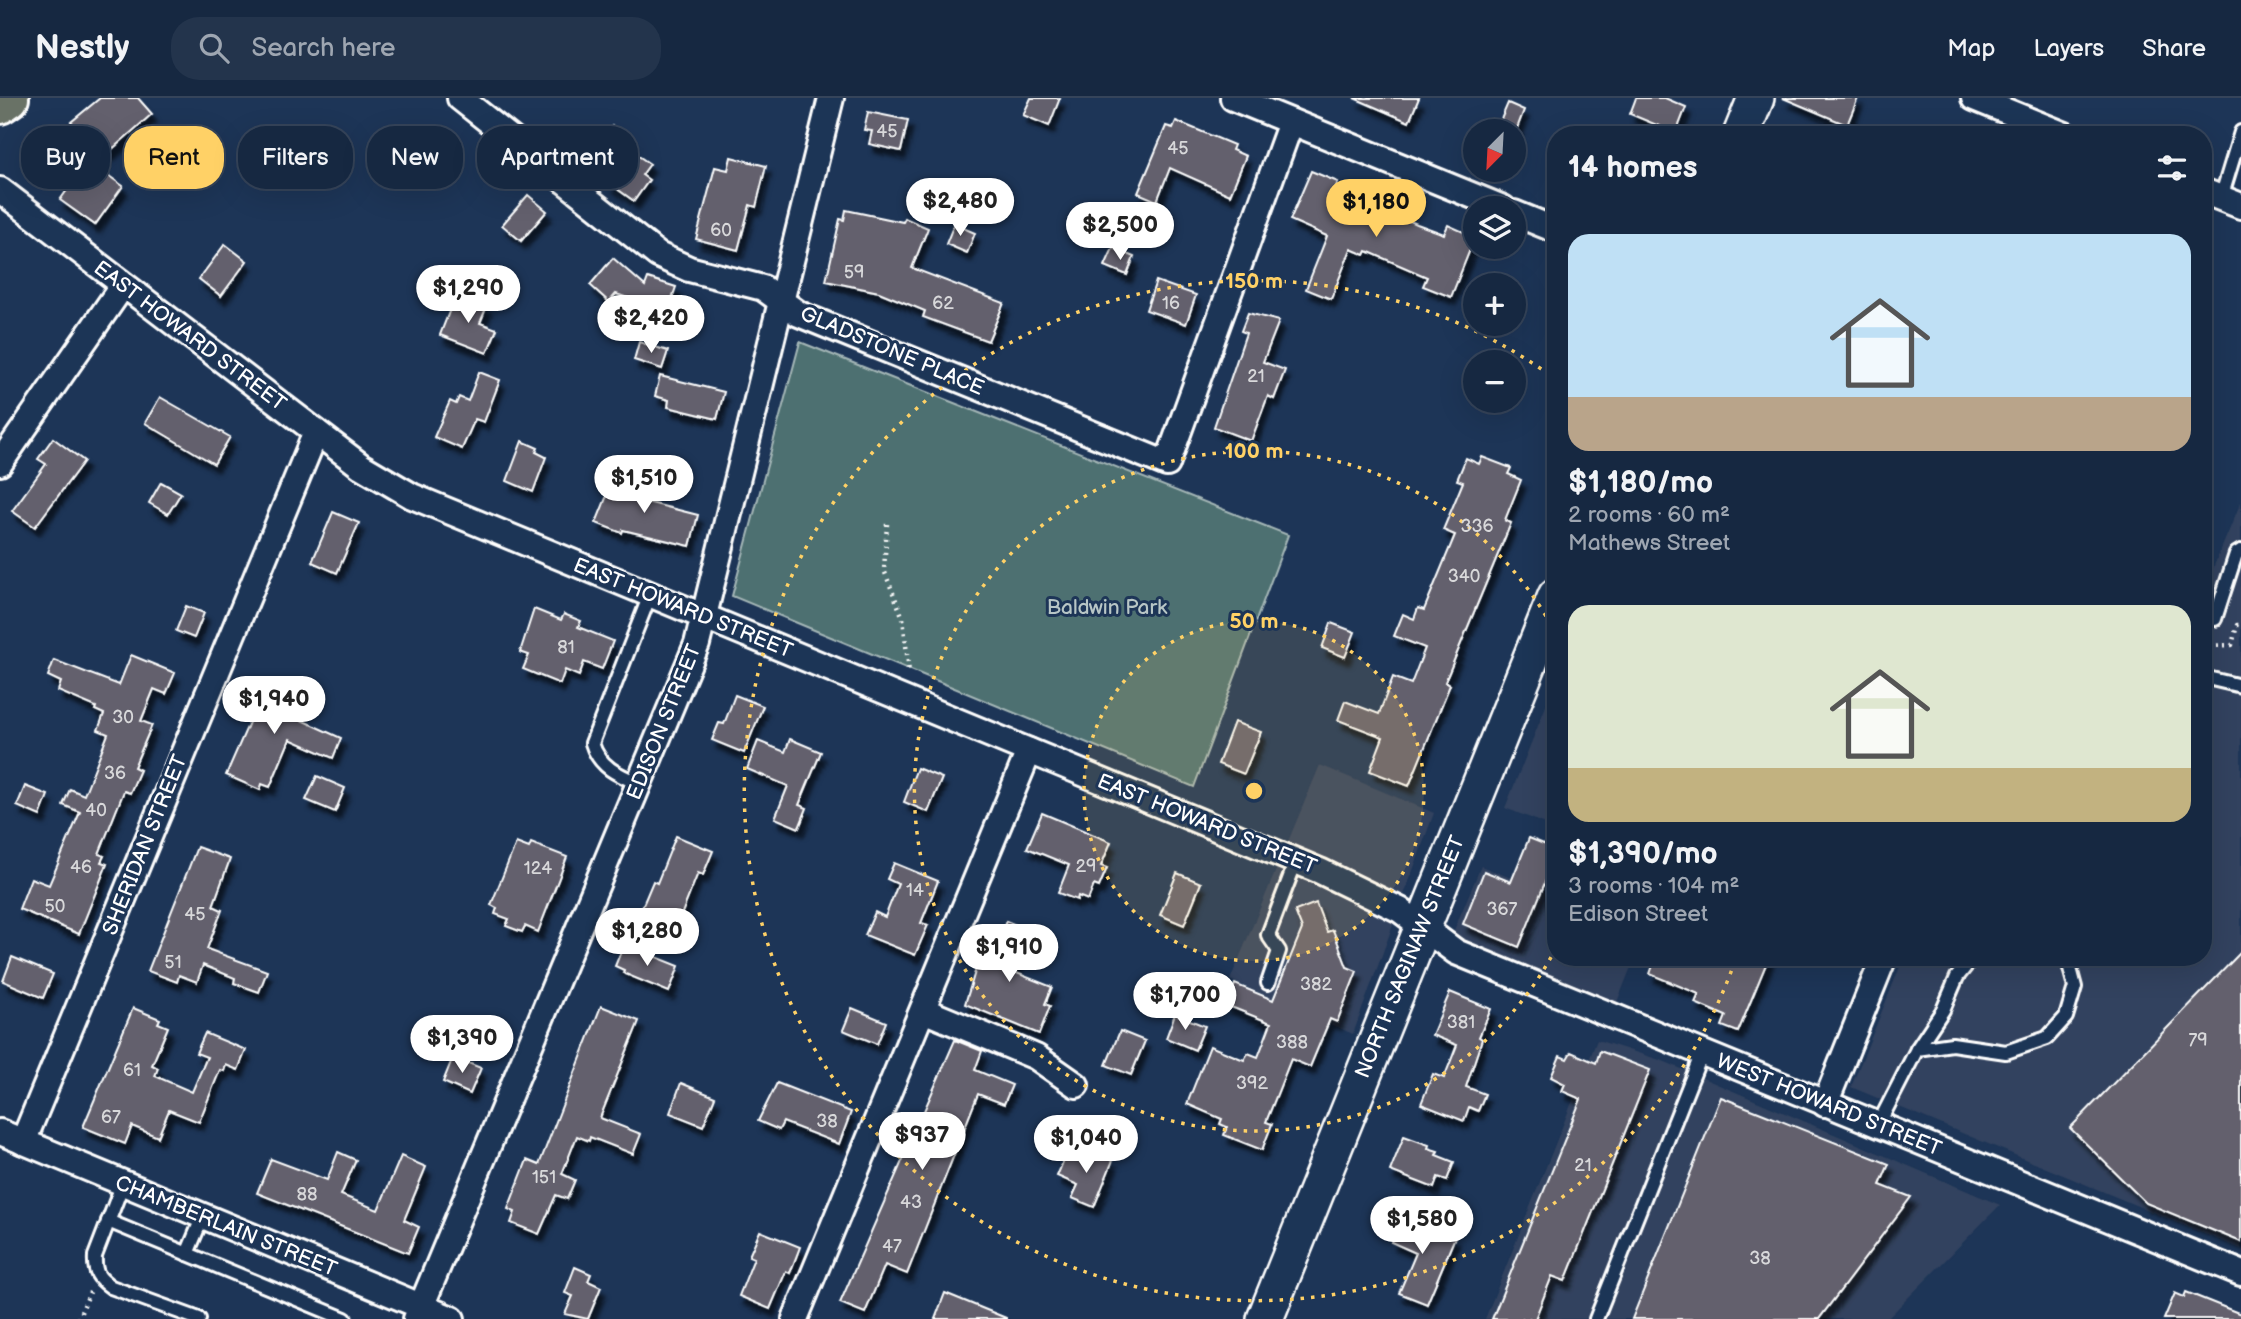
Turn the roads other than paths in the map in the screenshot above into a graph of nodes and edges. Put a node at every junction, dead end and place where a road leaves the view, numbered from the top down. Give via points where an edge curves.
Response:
1 (9, 98) edge
2 (460, 98) edge
3 (831, 98) edge
4 (1233, 98) edge
5 (1756, 98) edge
6 (1974, 98) edge
7 (0, 104) edge
8 (1291, 122) junction
9 (1745, 126) edge
10 (2043, 126) edge
11 (2241, 132) edge
12 (0, 190) edge
13 (1473, 196) edge
14 (2222, 199) edge
15 (1526, 218) edge
16 (1547, 226) edge
17 (123, 285) junction
18 (781, 301) junction
19 (316, 432) junction
20 (0, 463) edge
21 (2241, 551) edge
22 (650, 595) junction
23 (704, 616) junction
24 (1547, 618) edge
25 (2212, 618) edge
26 (2212, 679) edge
27 (2241, 686) edge
28 (1029, 751) junction
29 (639, 784) junction
30 (1296, 860) junction
31 (1422, 927) junction
32 (1880, 966) edge
33 (1966, 966) edge
34 (2069, 966) edge
35 (1268, 983) dead end
36 (923, 1010) junction
37 (1916, 1049) junction
38 (1702, 1053) junction
39 (1076, 1085) dead end
40 (1825, 1104) junction
41 (1878, 1125) junction
42 (0, 1132) edge
43 (23, 1142) junction
44 (123, 1183) junction
45 (203, 1216) junction
46 (108, 1221) junction
47 (187, 1254) junction
48 (2241, 1273) edge
49 (419, 1313) edge
50 (199, 1319) edge
51 (345, 1319) edge
52 (452, 1319) edge
53 (795, 1319) edge
54 (1265, 1319) edge
55 (1596, 1319) edge

1 - 7 main road
2 - 18 street, GLADSTONE PLACE via 658,255 762,288
3 - 18 street, EDISON STREET
4 - 8 street
5 - 9 street
6 - 10 street
8 - 13 street
8 - 18 street, GLADSTONE PLACE via 1167,464 799,314
11 - 14 lane
12 - 17 street, EAST HOWARD STREET
15 - 16 street
17 - 19 street, EAST HOWARD STREET
17 - 20 street
18 - 23 street, EDISON STREET
19 - 22 street, EAST HOWARD STREET via 401,491
19 - 43 street, SHERIDAN STREET
21 - 25 lane
22 - 23 street, EAST HOWARD STREET
22 - 29 lane via 592,743 607,767
23 - 28 street, EAST HOWARD STREET
23 - 29 street, EDISON STREET via 697,644
24 - 31 street, NORTH SAGINAW STREET
26 - 27 lane
28 - 30 street, EAST HOWARD STREET
28 - 36 street
29 - 49 street, EDISON STREET
30 - 31 street, EAST HOWARD STREET via 1370,894
30 - 35 lane via 1268,935 1279,951
31 - 38 street, WEST HOWARD STREET via 1452,950
31 - 54 street, NORTH SAGINAW STREET
32 - 40 street
33 - 37 lane
34 - 37 lane via 2075,987 2066,1017 2047,1038 2006,1052 1952,1044
36 - 39 street via 1036,1057
36 - 53 street
37 - 41 lane
38 - 40 street, WEST HOWARD STREET
38 - 55 lane
40 - 41 street, WEST HOWARD STREET
41 - 48 street, WEST HOWARD STREET
42 - 43 street, CHAMBERLAIN STREET
43 - 44 street, CHAMBERLAIN STREET
44 - 45 street, CHAMBERLAIN STREET
44 - 46 lane
45 - 47 lane
45 - 49 street, CHAMBERLAIN STREET
46 - 47 lane
46 - 50 lane via 95,1256 98,1275 111,1287
47 - 51 lane
49 - 52 street, CHAMBERLAIN STREET

